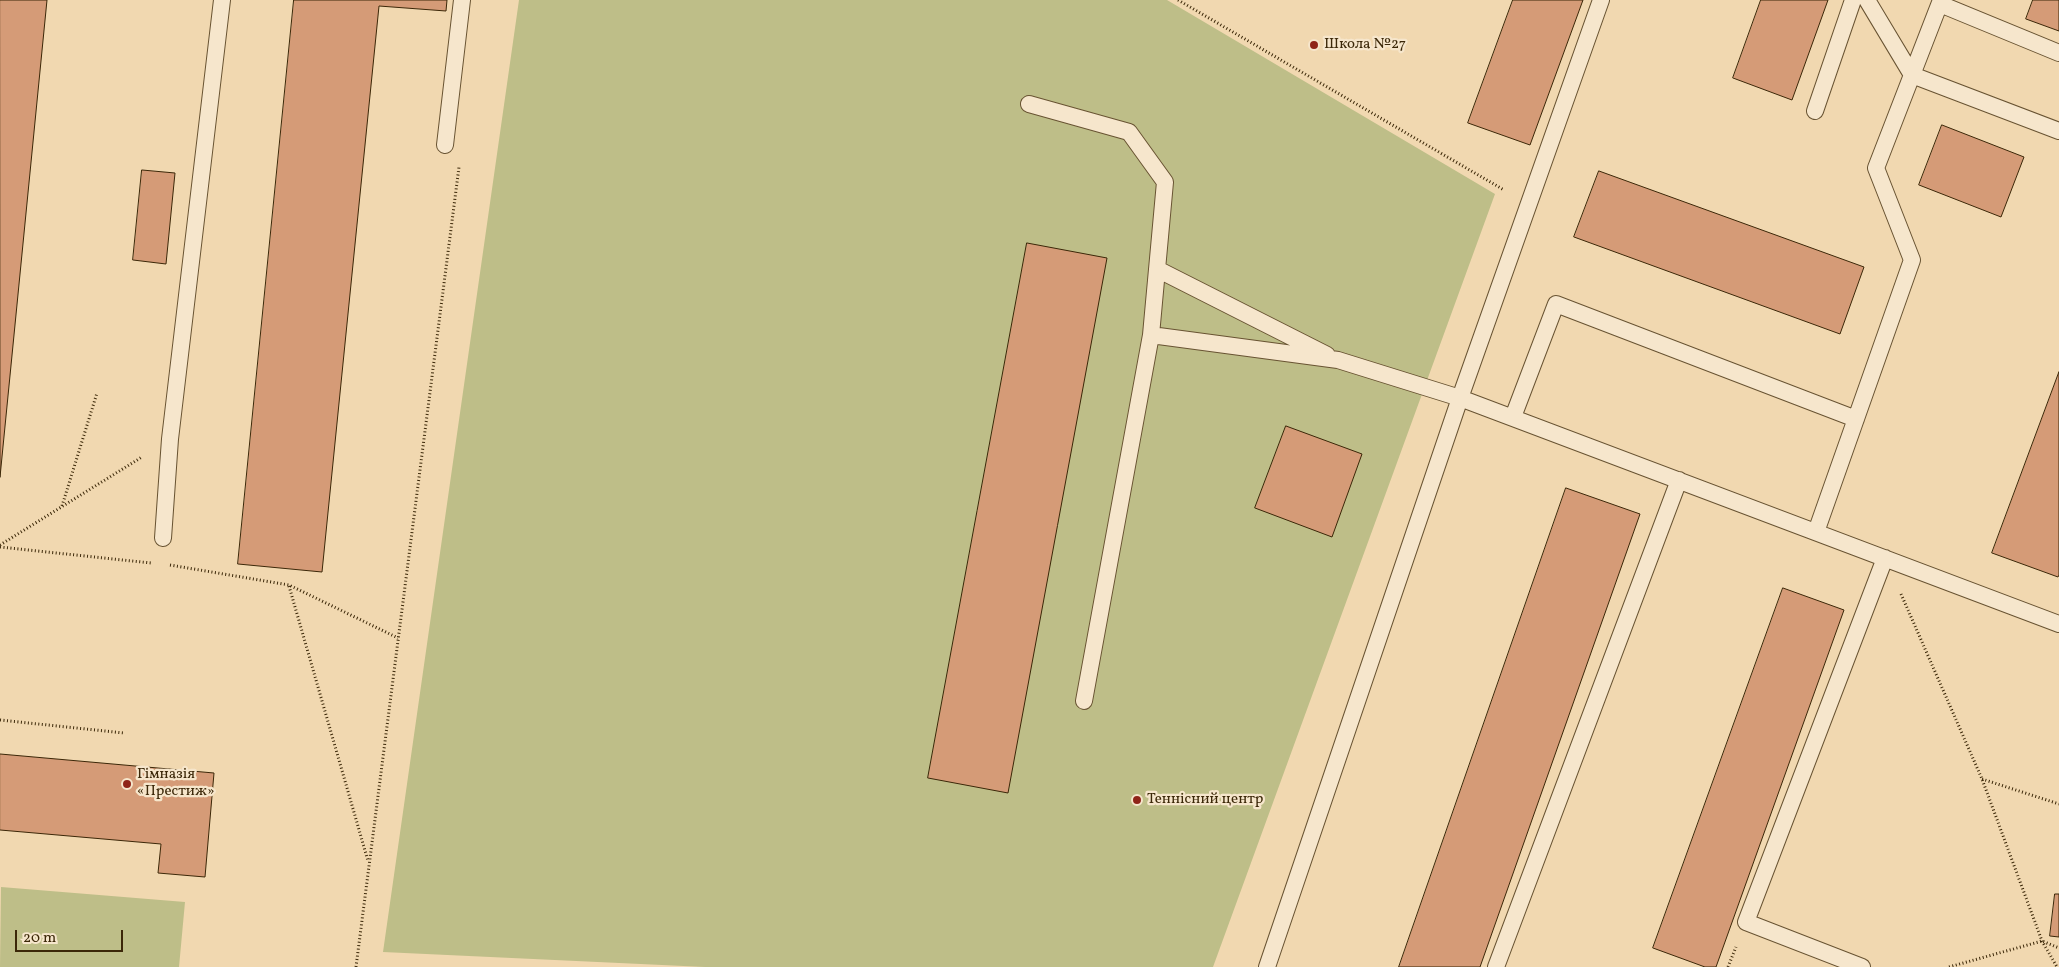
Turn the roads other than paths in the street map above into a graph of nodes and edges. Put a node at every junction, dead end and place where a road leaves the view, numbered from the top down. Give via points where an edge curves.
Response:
1 (222, 0) edge
2 (462, 0) edge
3 (1601, 0) edge
4 (1853, 0) edge
5 (1867, 0) edge
6 (1941, 2) edge
7 (2059, 52) edge
8 (1912, 75) junction
9 (1029, 104) dead end
10 (1815, 111) dead end
11 (2059, 131) edge
12 (445, 145) dead end
13 (1157, 269) junction
14 (1151, 335) junction
15 (1338, 360) junction
16 (1460, 398) junction
17 (1513, 418) junction
18 (1856, 418) junction
19 (1679, 480) junction
20 (1816, 532) junction
21 (163, 538) dead end
22 (1886, 558) junction
23 (2059, 624) edge
24 (1084, 701) dead end
25 (1267, 967) edge
26 (1496, 967) edge
27 (1862, 967) edge

1 - 21 lane via 170,439
2 - 12 lane
3 - 16 lane
4 - 10 lane
5 - 8 lane
6 - 7 lane
6 - 8 lane
8 - 11 lane
8 - 18 lane via 1876,168 1912,260
9 - 13 lane via 1129,132 1165,182
13 - 14 lane
13 - 15 lane
14 - 15 lane
14 - 24 lane
15 - 16 lane
16 - 17 lane
16 - 25 lane
17 - 18 lane via 1556,304
17 - 19 lane
18 - 20 lane
19 - 20 lane
19 - 26 lane
20 - 22 lane
22 - 23 lane
22 - 27 lane via 1746,922

